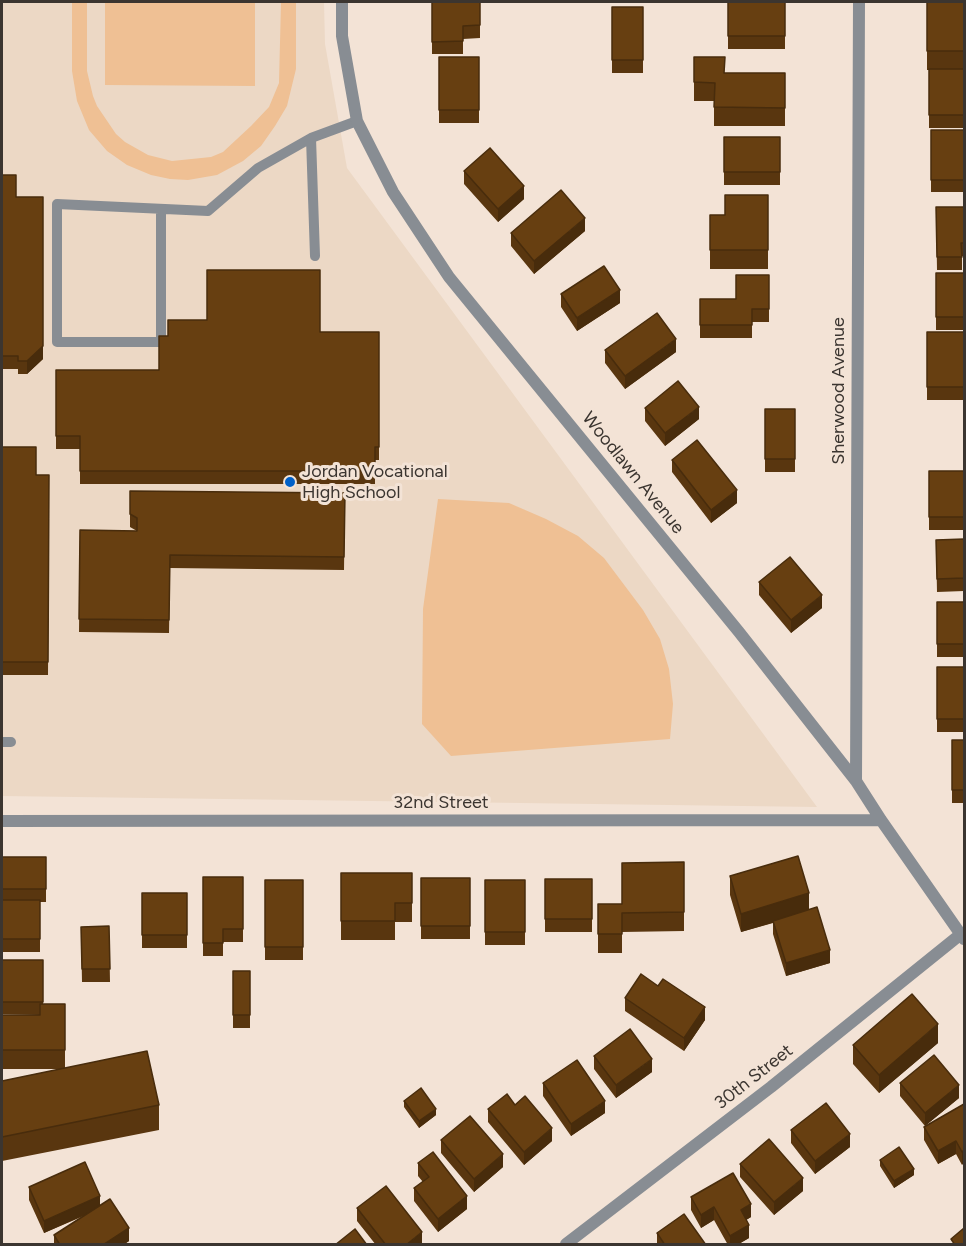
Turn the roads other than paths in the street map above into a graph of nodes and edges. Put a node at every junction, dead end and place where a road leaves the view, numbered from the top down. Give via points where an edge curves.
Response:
1 (342, 2) edge
2 (859, 2) edge
3 (357, 121) junction
4 (311, 138) junction
5 (161, 209) junction
6 (315, 256) dead end
7 (856, 781) junction
8 (2, 820) edge
9 (881, 820) junction
10 (963, 936) edge
11 (566, 1245) edge

1 - 3 street, Woodlawn Avenue via 342,36
2 - 7 street, Sherwood Avenue
3 - 4 lane
3 - 7 street, Woodlawn Avenue via 393,192 449,277 740,632
4 - 5 lane via 258,168 208,211
4 - 6 lane
5 - 5 lane via 57,204 57,342 161,342
7 - 9 street, Woodlawn Avenue
8 - 9 street, 32nd Street
9 - 10 street, Woodlawn Avenue
10 - 11 street, 30th Street

